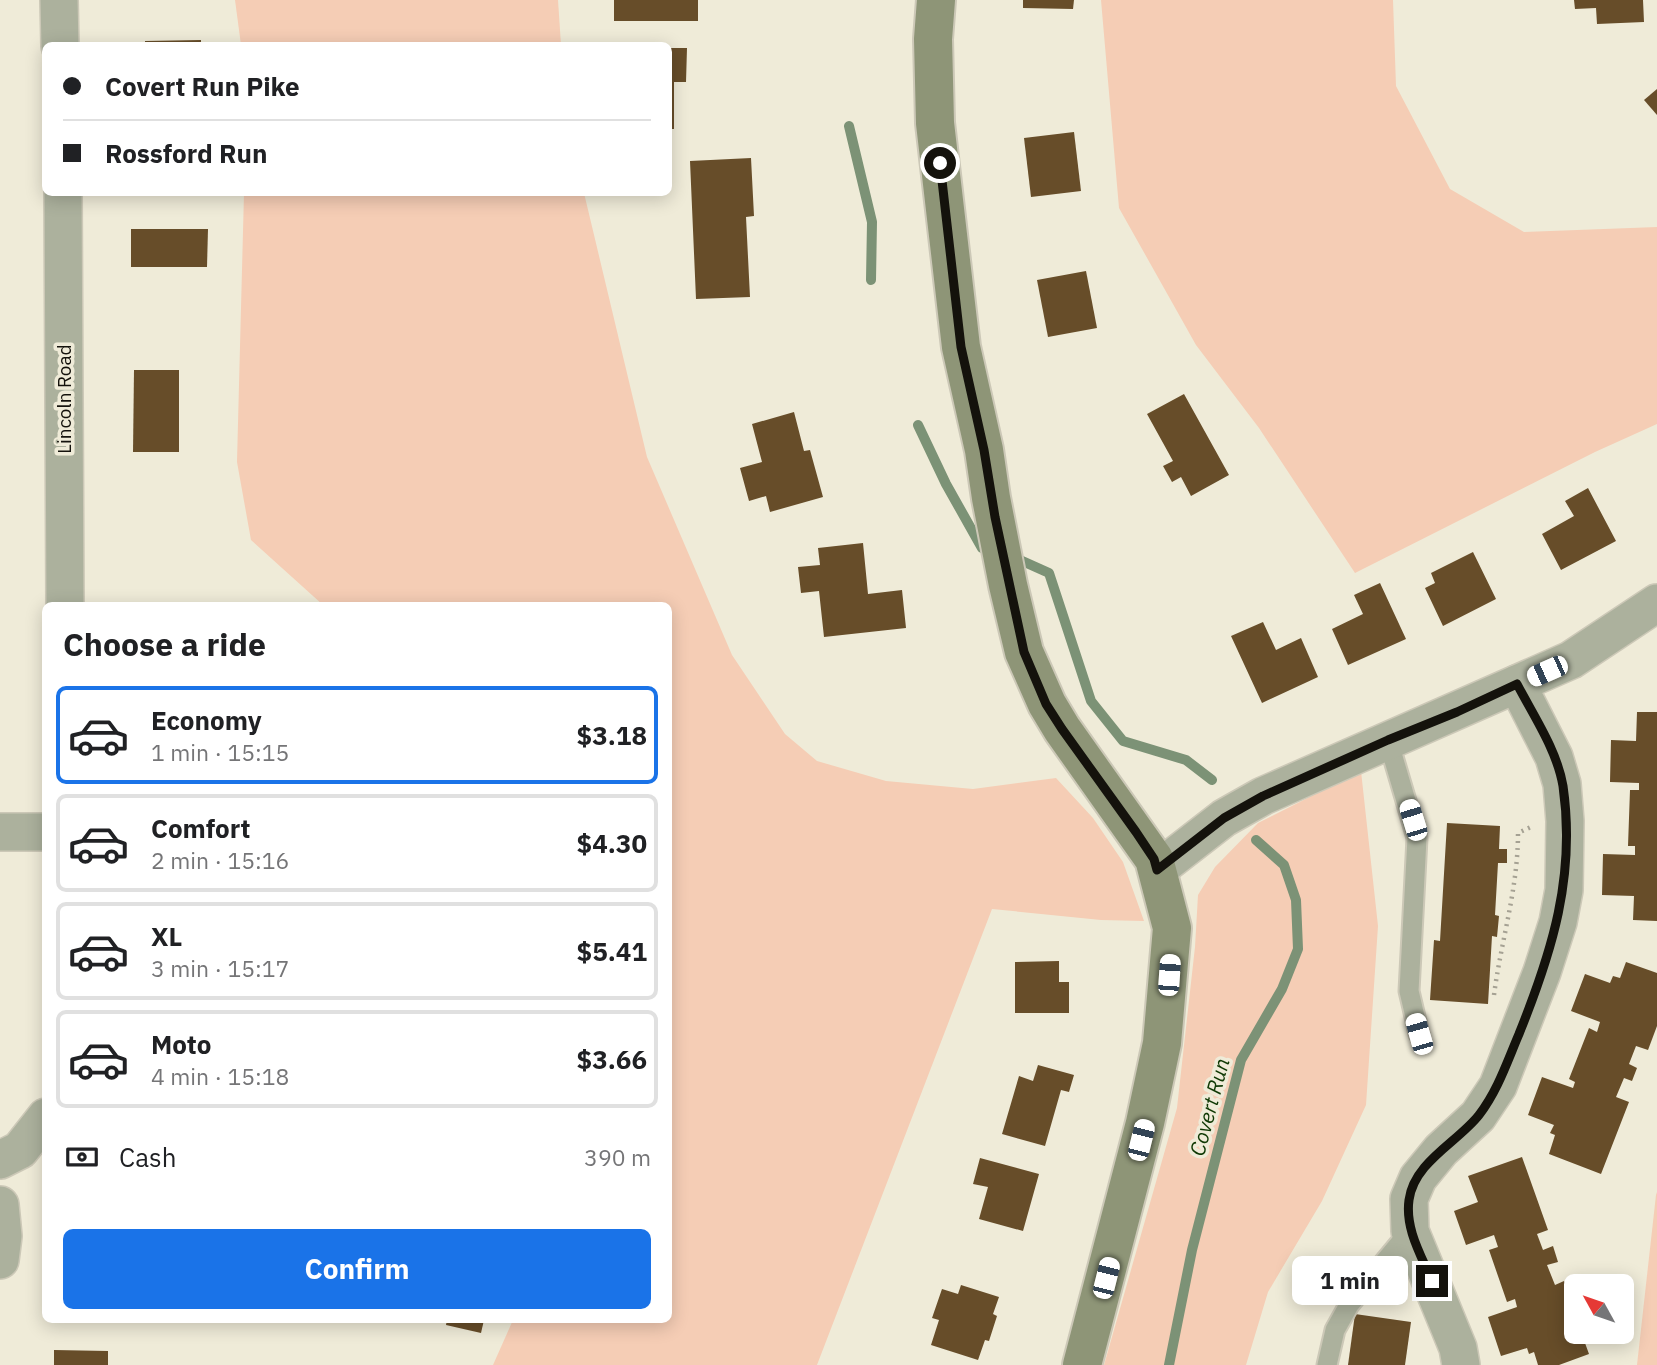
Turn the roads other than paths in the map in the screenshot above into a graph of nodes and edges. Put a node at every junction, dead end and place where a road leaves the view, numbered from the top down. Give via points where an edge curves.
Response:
1 (59, 0) edge
2 (936, 0) edge
3 (60, 42) edge
4 (63, 196) edge
5 (65, 602) edge
6 (1657, 603) edge
7 (1517, 684) junction
8 (1388, 740) junction
9 (0, 832) edge
10 (42, 832) edge
11 (1157, 870) junction
12 (1419, 1034) dead end
13 (42, 1122) edge
14 (0, 1160) edge
15 (0, 1205) edge
16 (1410, 1231) junction
17 (0, 1260) edge
18 (1082, 1365) edge
19 (1327, 1365) edge
20 (1461, 1365) edge

1 - 3 street
2 - 11 street via 935,123 961,347 1024,652 1052,712 1154,859
4 - 5 street, Lincoln Road
6 - 7 street via 1571,660
7 - 8 street
7 - 16 street via 1554,757 1562,784 1564,890 1558,922 1498,1086 1478,1116 1418,1178 1409,1199
8 - 11 street via 1263,796 1224,818
8 - 12 lane via 1417,838 1409,991
9 - 10 street
11 - 18 street via 1172,928 1162,1043
13 - 14 street via 20,1150
15 - 17 street
16 - 19 lane via 1349,1305 1335,1330
16 - 20 street

